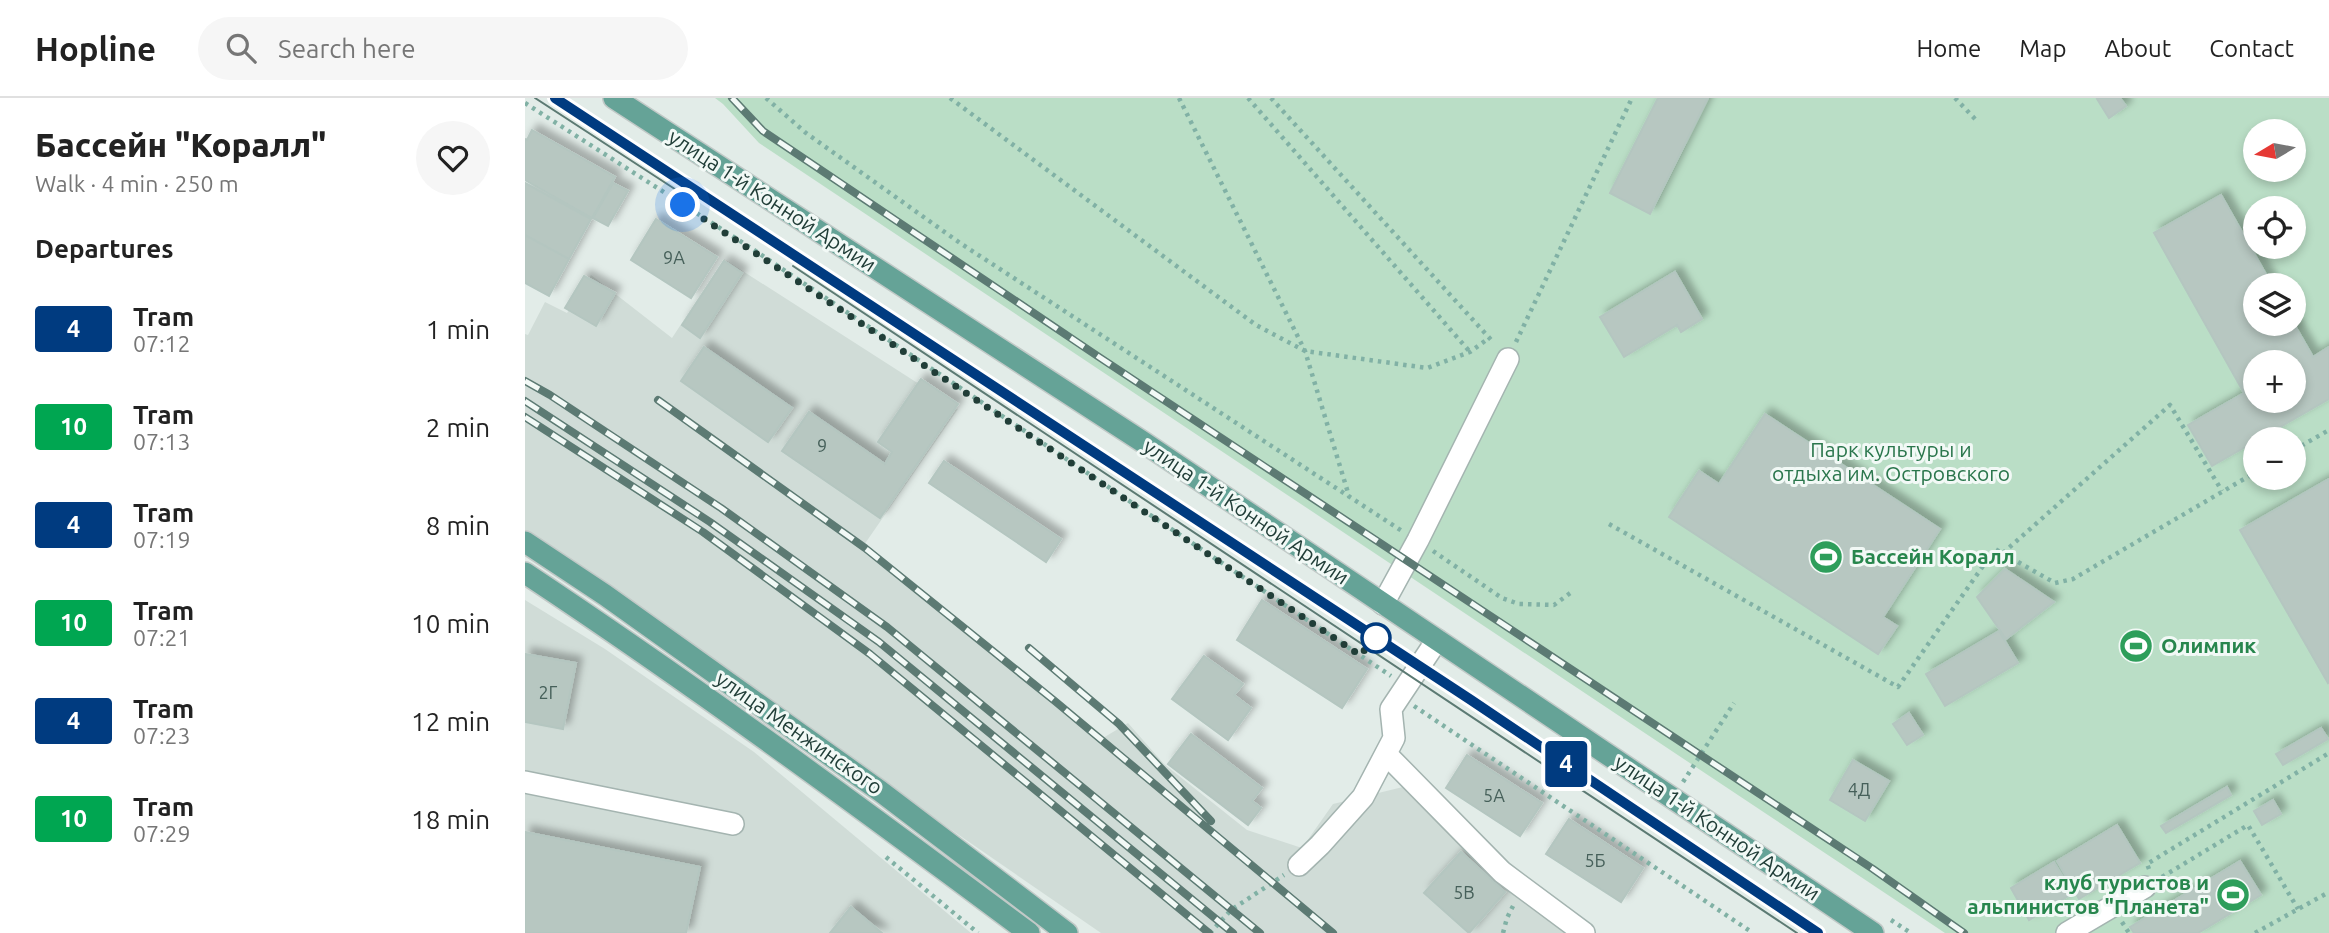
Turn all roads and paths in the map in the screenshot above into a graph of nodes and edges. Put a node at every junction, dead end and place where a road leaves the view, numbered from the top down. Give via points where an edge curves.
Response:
1 (614, 98) edge
2 (766, 98) edge
3 (950, 98) edge
4 (1179, 98) edge
5 (1248, 98) edge
6 (1271, 98) edge
7 (1632, 98) edge
8 (1955, 98) edge
9 (525, 103) edge
10 (1977, 121) dead end
11 (1489, 338) junction
12 (1305, 351) junction
13 (1471, 352) junction
14 (1508, 359) junction
15 (2329, 430) edge
16 (2306, 443) edge
17 (2243, 479) edge
18 (2222, 491) junction
19 (1349, 497) junction
20 (1609, 524) dead end
21 (1418, 540) junction
22 (525, 542) edge
23 (2003, 554) junction
24 (525, 573) edge
25 (1573, 591) dead end
26 (1383, 604) junction
27 (1437, 640) junction
28 (1402, 691) junction
29 (1734, 703) dead end
30 (2329, 753) edge
31 (1386, 754) junction
32 (525, 782) edge
33 (1682, 782) dead end
34 (733, 824) dead end
35 (1299, 865) joint
36 (2150, 885) junction
37 (1522, 887) junction
38 (2329, 892) edge
39 (2298, 909) junction
40 (1029, 933) edge
41 (1067, 933) edge
42 (1210, 933) edge
43 (1503, 933) edge
44 (1584, 933) edge
45 (1753, 933) edge
46 (1873, 933) edge
47 (2067, 933) edge
48 (2255, 933) edge

1 - 26 main road, улица 1-й Конной Армии
2 - 19 path via 806,133 960,243
3 - 12 path via 1256,325
4 - 12 path
5 - 13 path
6 - 11 path
7 - 14 path
8 - 10 path
9 - 28 path via 751,248
11 - 13 path
11 - 14 path
12 - 13 path via 1427,368
12 - 19 path
14 - 21 lane
15 - 16 path
17 - 18 path
18 - 23 path via 2073,579 2055,583
18 - 23 path via 2170,405
19 - 21 path
20 - 23 path via 1898,687 1995,549
21 - 25 path via 1519,604 1554,605
21 - 26 lane
22 - 41 main road, улица Менжинского via 880,791
24 - 40 main road, улица Менжинского via 866,811
26 - 27 main road, улица 1-й Конной Армии
27 - 28 lane
27 - 46 main road, улица 1-й Конной Армии
28 - 31 lane via 1391,709 1394,738
28 - 45 path
29 - 33 path
30 - 36 path via 2147,864
31 - 35 lane via 1363,797
31 - 37 lane via 1501,872
32 - 34 lane
35 - 42 path via 1231,910
36 - 39 path via 2248,825
36 - 47 lane
37 - 43 path
37 - 44 lane
38 - 39 path
39 - 48 path

